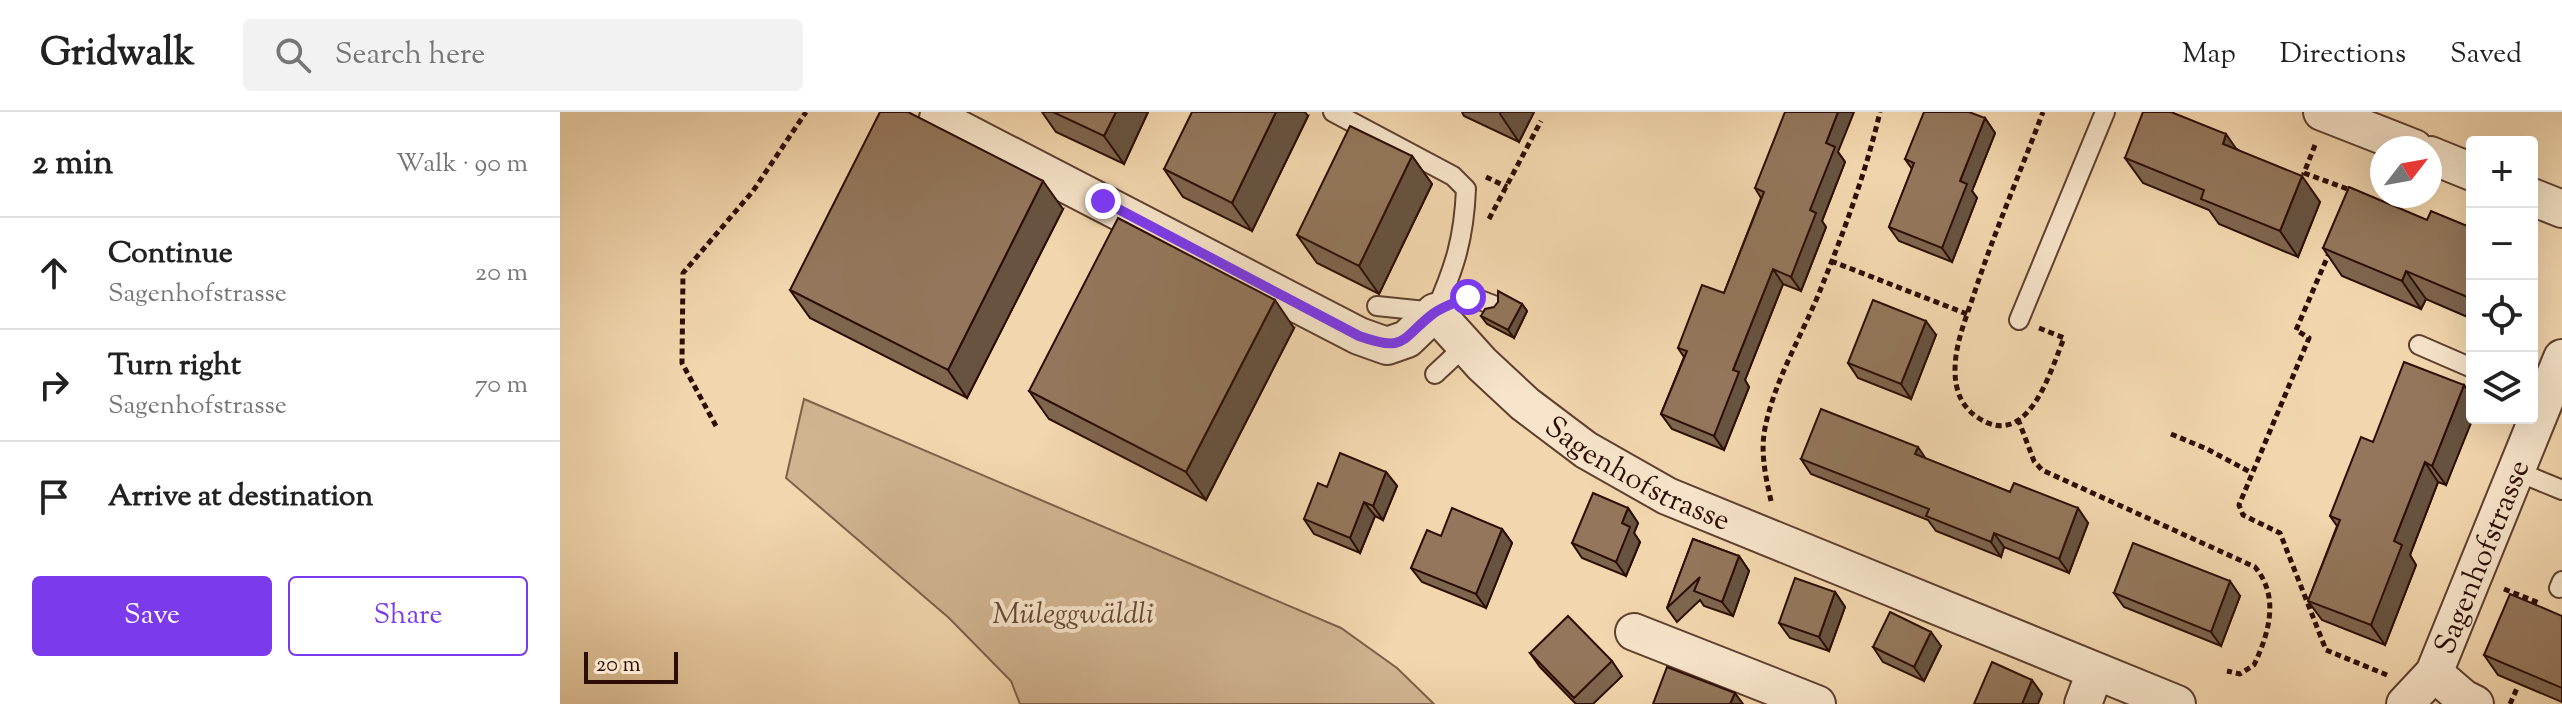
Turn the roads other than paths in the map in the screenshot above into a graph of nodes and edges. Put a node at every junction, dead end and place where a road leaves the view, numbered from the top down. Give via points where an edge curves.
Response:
1 (1333, 112) edge
2 (2105, 112) edge
3 (2324, 113) edge
4 (938, 118) dead end
5 (2382, 122) edge
6 (2399, 136) edge
7 (2442, 160) edge
8 (2466, 170) edge
9 (2538, 199) edge
10 (2562, 209) edge
11 (1493, 305) edge
12 (1377, 306) dead end
13 (1435, 312) junction
14 (2019, 320) dead end
15 (2419, 345) dead end
16 (1465, 346) junction
17 (2562, 358) edge
18 (2466, 365) edge
19 (1435, 374) dead end
20 (2539, 396) edge
21 (2516, 471) junction
22 (2562, 490) edge
23 (1634, 632) dead end
24 (2089, 688) edge
25 (2420, 688) edge
26 (1817, 704) edge
27 (2177, 704) edge
28 (2475, 704) edge

1 - 13 lane via 1453,176 1466,189 1457,262
2 - 14 lane
3 - 5 street
4 - 13 street via 1359,336 1387,346 1407,339
5 - 6 street
7 - 8 street
9 - 10 street
11 - 13 lane via 1468,297
12 - 13 lane
13 - 16 street, Sagenhofstrasse
15 - 18 lane
16 - 19 lane
16 - 24 street, Sagenhofstrasse via 1525,404 1586,450 1667,496
17 - 20 street, Sagenhofstrasse
20 - 21 street, Sagenhofstrasse
21 - 22 lane
21 - 25 street, Sagenhofstrasse
23 - 26 street
24 - 27 street, Sagenhofstrasse
25 - 28 street

